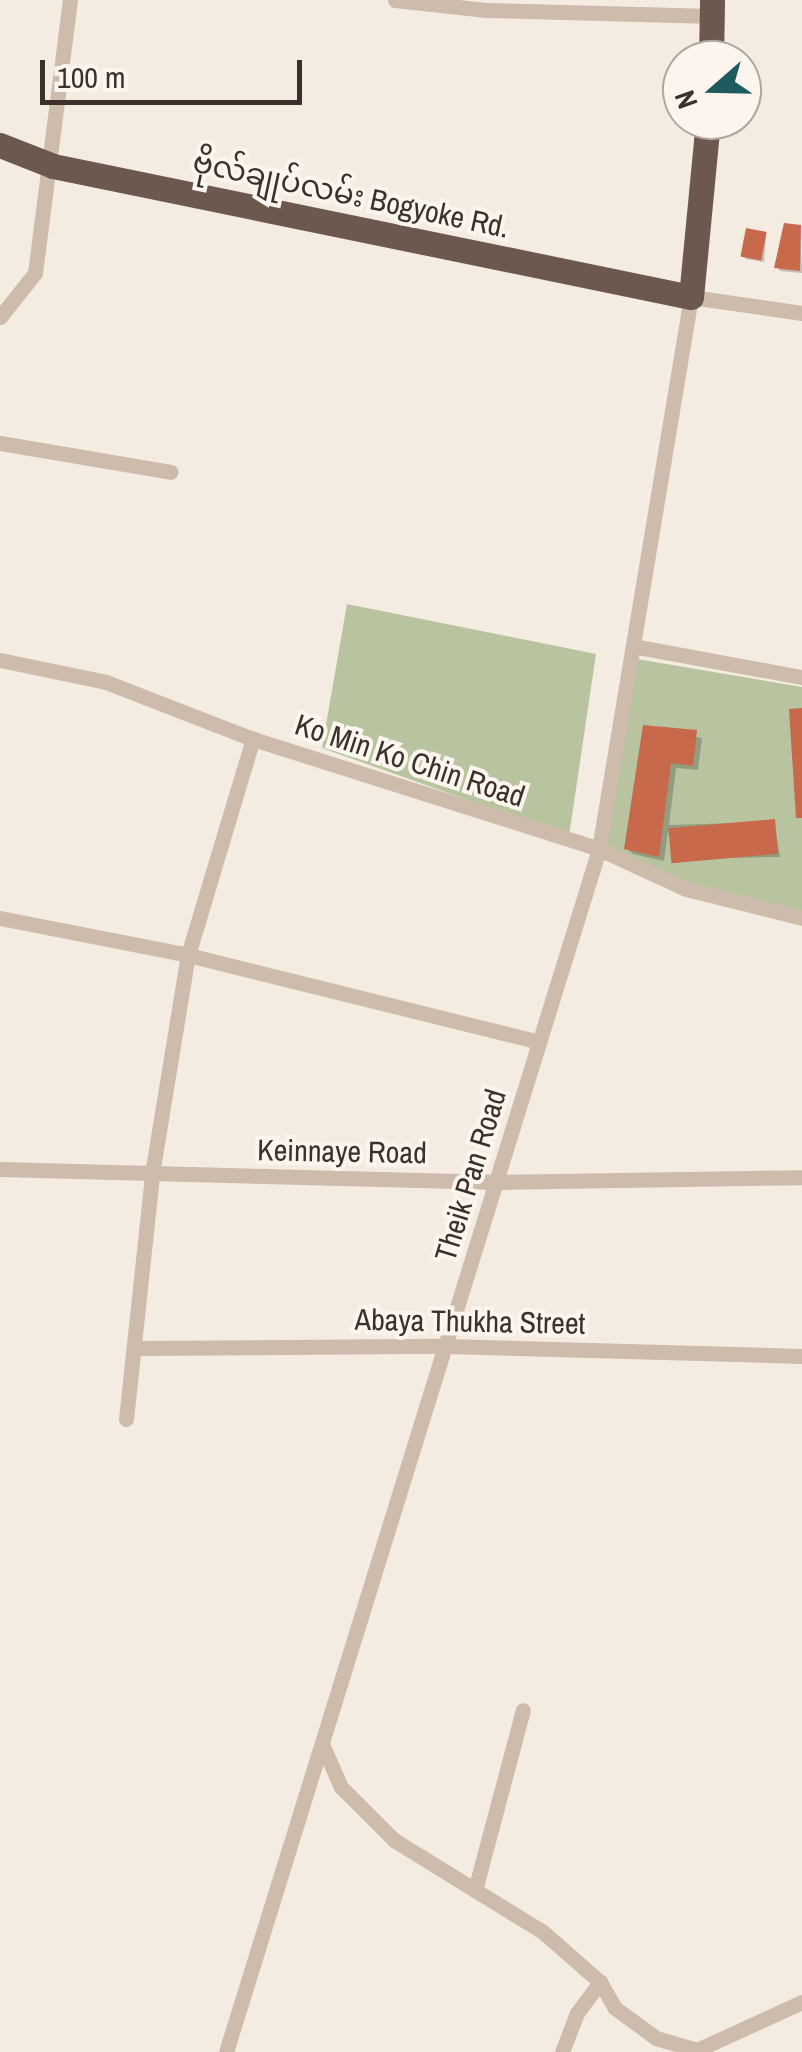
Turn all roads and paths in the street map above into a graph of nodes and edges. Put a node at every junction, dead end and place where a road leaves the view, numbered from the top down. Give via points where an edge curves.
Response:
1 (70, 0) edge
2 (395, 0) edge
3 (486, 5) edge
4 (713, 8) edge
5 (712, 40) edge
6 (706, 140) edge
7 (0, 145) edge
8 (53, 166) junction
9 (691, 297) junction
10 (802, 313) edge
11 (0, 317) edge
12 (0, 443) edge
13 (171, 472) dead end
14 (638, 647) junction
15 (0, 660) edge
16 (802, 678) edge
17 (253, 739) junction
18 (599, 849) junction
19 (0, 918) edge
20 (802, 918) edge
21 (188, 956) junction
22 (539, 1042) junction
23 (0, 1169) edge
24 (152, 1174) junction
25 (802, 1177) edge
26 (498, 1182) junction
27 (446, 1346) junction
28 (137, 1348) junction
29 (802, 1356) edge
30 (126, 1420) dead end
31 (523, 1710) dead end
32 (322, 1744) junction
33 (476, 1890) junction
34 (600, 1982) junction
35 (802, 2002) edge
36 (226, 2052) edge
37 (562, 2052) edge

1 - 8 street
2 - 3 street
3 - 4 street
4 - 5 highway
6 - 9 highway
7 - 8 highway, ဗိုလ်ချုပ်လမ်း Bogyoke Rd.
8 - 9 highway, ဗိုလ်ချုပ်လမ်း Bogyoke Rd.
8 - 11 street via 35,273
9 - 10 street
9 - 14 street, Theik Pan Road
12 - 13 street
14 - 16 street
14 - 18 street, Theik Pan Road
15 - 17 street, Ko Min Ko Chin Road via 106,682
17 - 18 street, Ko Min Ko Chin Road
17 - 21 street
18 - 20 street, Ko Min Ko Chin Road via 686,889
18 - 22 street, Theik Pan Road
19 - 21 street
21 - 22 street
21 - 24 street
22 - 26 street, Theik Pan Road
23 - 24 street, Keinnaye Road
24 - 26 street, Keinnaye Road
24 - 28 street
25 - 26 street, Keinnaye Road
26 - 27 street, Theik Pan Road
27 - 28 street, Abaya Thukha Street
27 - 29 street, Abaya Thukha Street
27 - 32 street, Theik Pan Road
28 - 30 street
31 - 33 street via 512,1772
32 - 33 street via 341,1787 368,1815
32 - 36 street, Theik Pan Road
33 - 34 street via 543,1932
34 - 35 street via 615,2008 656,2038 697,2050
34 - 37 street via 577,2013

